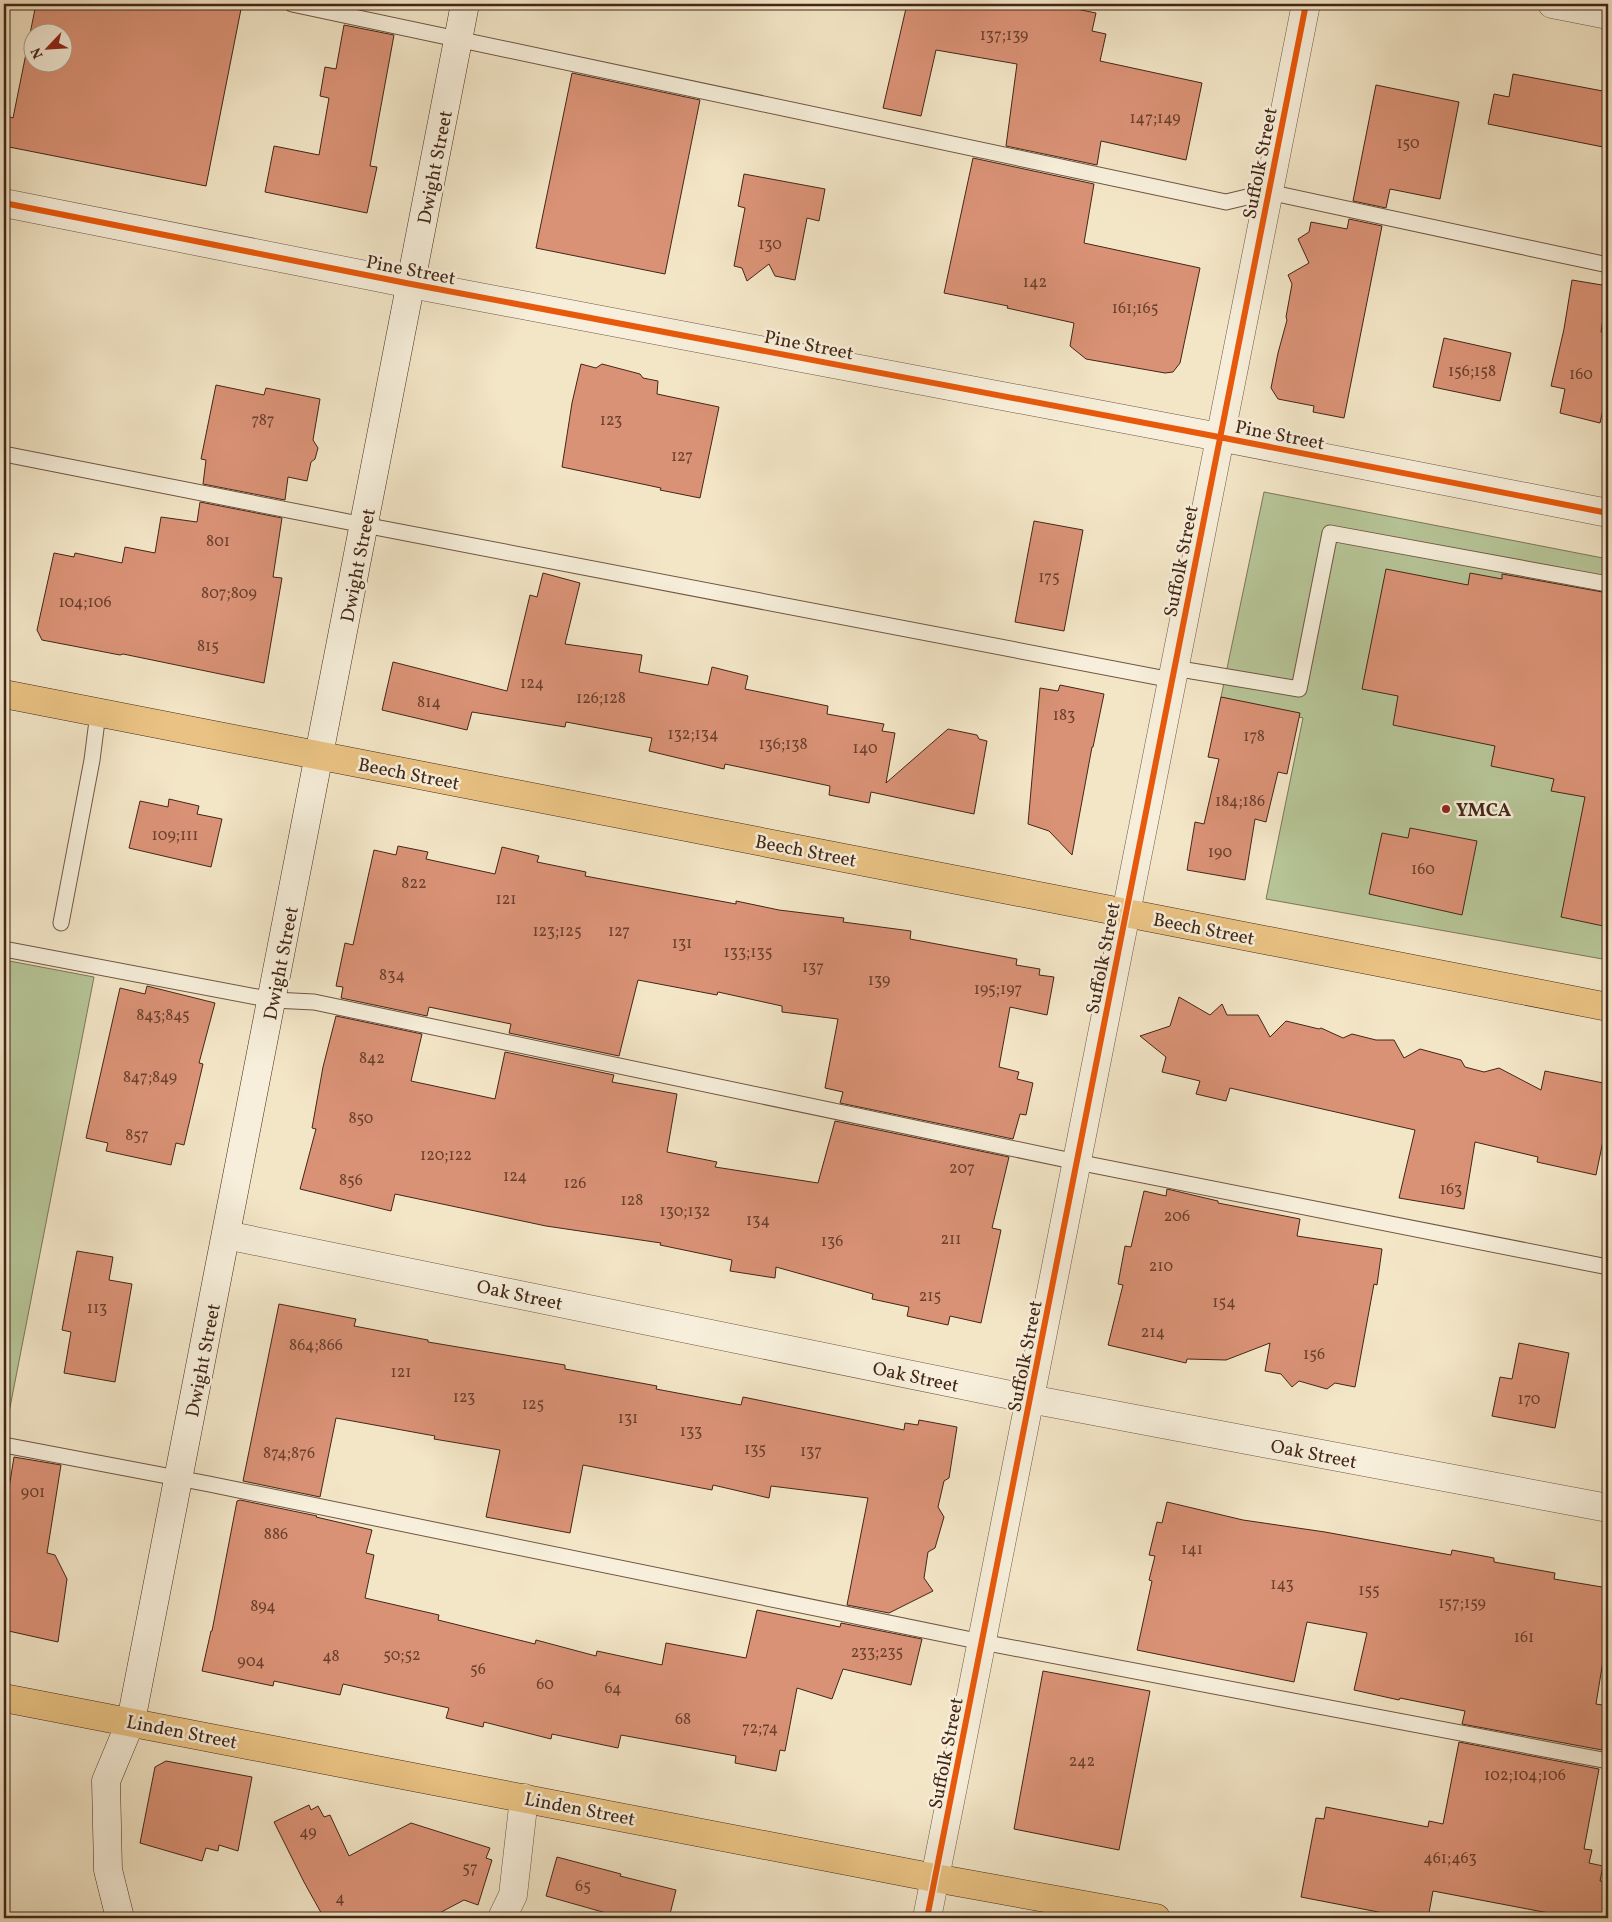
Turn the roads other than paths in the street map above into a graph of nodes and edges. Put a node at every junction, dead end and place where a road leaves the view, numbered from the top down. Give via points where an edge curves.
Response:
1 (292, 4) edge
2 (465, 4) edge
3 (1306, 4) edge
4 (1552, 4) edge
5 (1608, 15) edge
6 (458, 39) junction
7 (1268, 192) junction
8 (4, 203) edge
9 (1608, 266) edge
10 (411, 284) junction
11 (1219, 437) junction
12 (4, 454) edge
13 (1608, 513) edge
14 (364, 525) junction
15 (1608, 584) edge
16 (1173, 674) junction
17 (4, 694) edge
18 (98, 713) junction
19 (319, 756) junction
20 (1127, 913) junction
21 (61, 922) dead end
22 (4, 949) edge
23 (273, 1000) junction
24 (1608, 1007) edge
25 (1077, 1162) junction
26 (226, 1235) junction
27 (1608, 1267) edge
28 (1030, 1399) junction
29 (4, 1445) edge
30 (179, 1478) junction
31 (1608, 1508) edge
32 (982, 1642) junction
33 (4, 1698) edge
34 (131, 1721) junction
35 (1608, 1761) edge
36 (524, 1798) junction
37 (935, 1878) junction
38 (120, 1918) edge
39 (502, 1918) edge
40 (927, 1918) edge
41 (1156, 1918) edge

1 - 6 lane
2 - 6 street, Dwight Street
3 - 7 street, Suffolk Street
4 - 5 street
6 - 7 lane via 1226,202
6 - 10 street, Dwight Street
7 - 9 lane
7 - 11 street, Suffolk Street
8 - 10 street, Pine Street
10 - 11 street, Pine Street
10 - 14 street, Dwight Street
11 - 13 street, Pine Street
11 - 16 street, Suffolk Street
12 - 14 lane
14 - 16 lane
14 - 19 street, Dwight Street
15 - 16 lane via 1330,533 1299,690
16 - 20 street, Suffolk Street
17 - 18 main road, Beech Street
18 - 19 main road, Beech Street
18 - 21 lane
19 - 20 main road, Beech Street
19 - 23 street, Dwight Street
20 - 24 main road, Beech Street
20 - 25 street, Suffolk Street
22 - 23 lane
23 - 25 lane via 314,1002
23 - 26 street, Dwight Street
25 - 27 lane
25 - 28 street, Suffolk Street
26 - 28 street, Oak Street
26 - 30 street, Dwight Street
28 - 31 street, Oak Street
28 - 32 street, Suffolk Street
29 - 30 lane
30 - 32 lane
30 - 34 street, Dwight Street
32 - 35 lane
32 - 37 street, Suffolk Street
33 - 34 main road, Linden Street
34 - 36 main road, Linden Street
34 - 38 street, Dwight Street via 106,1781 108,1870
36 - 37 main road, Linden Street
36 - 39 street via 513,1896
37 - 40 street, Suffolk Street
37 - 41 main road, Linden Street

